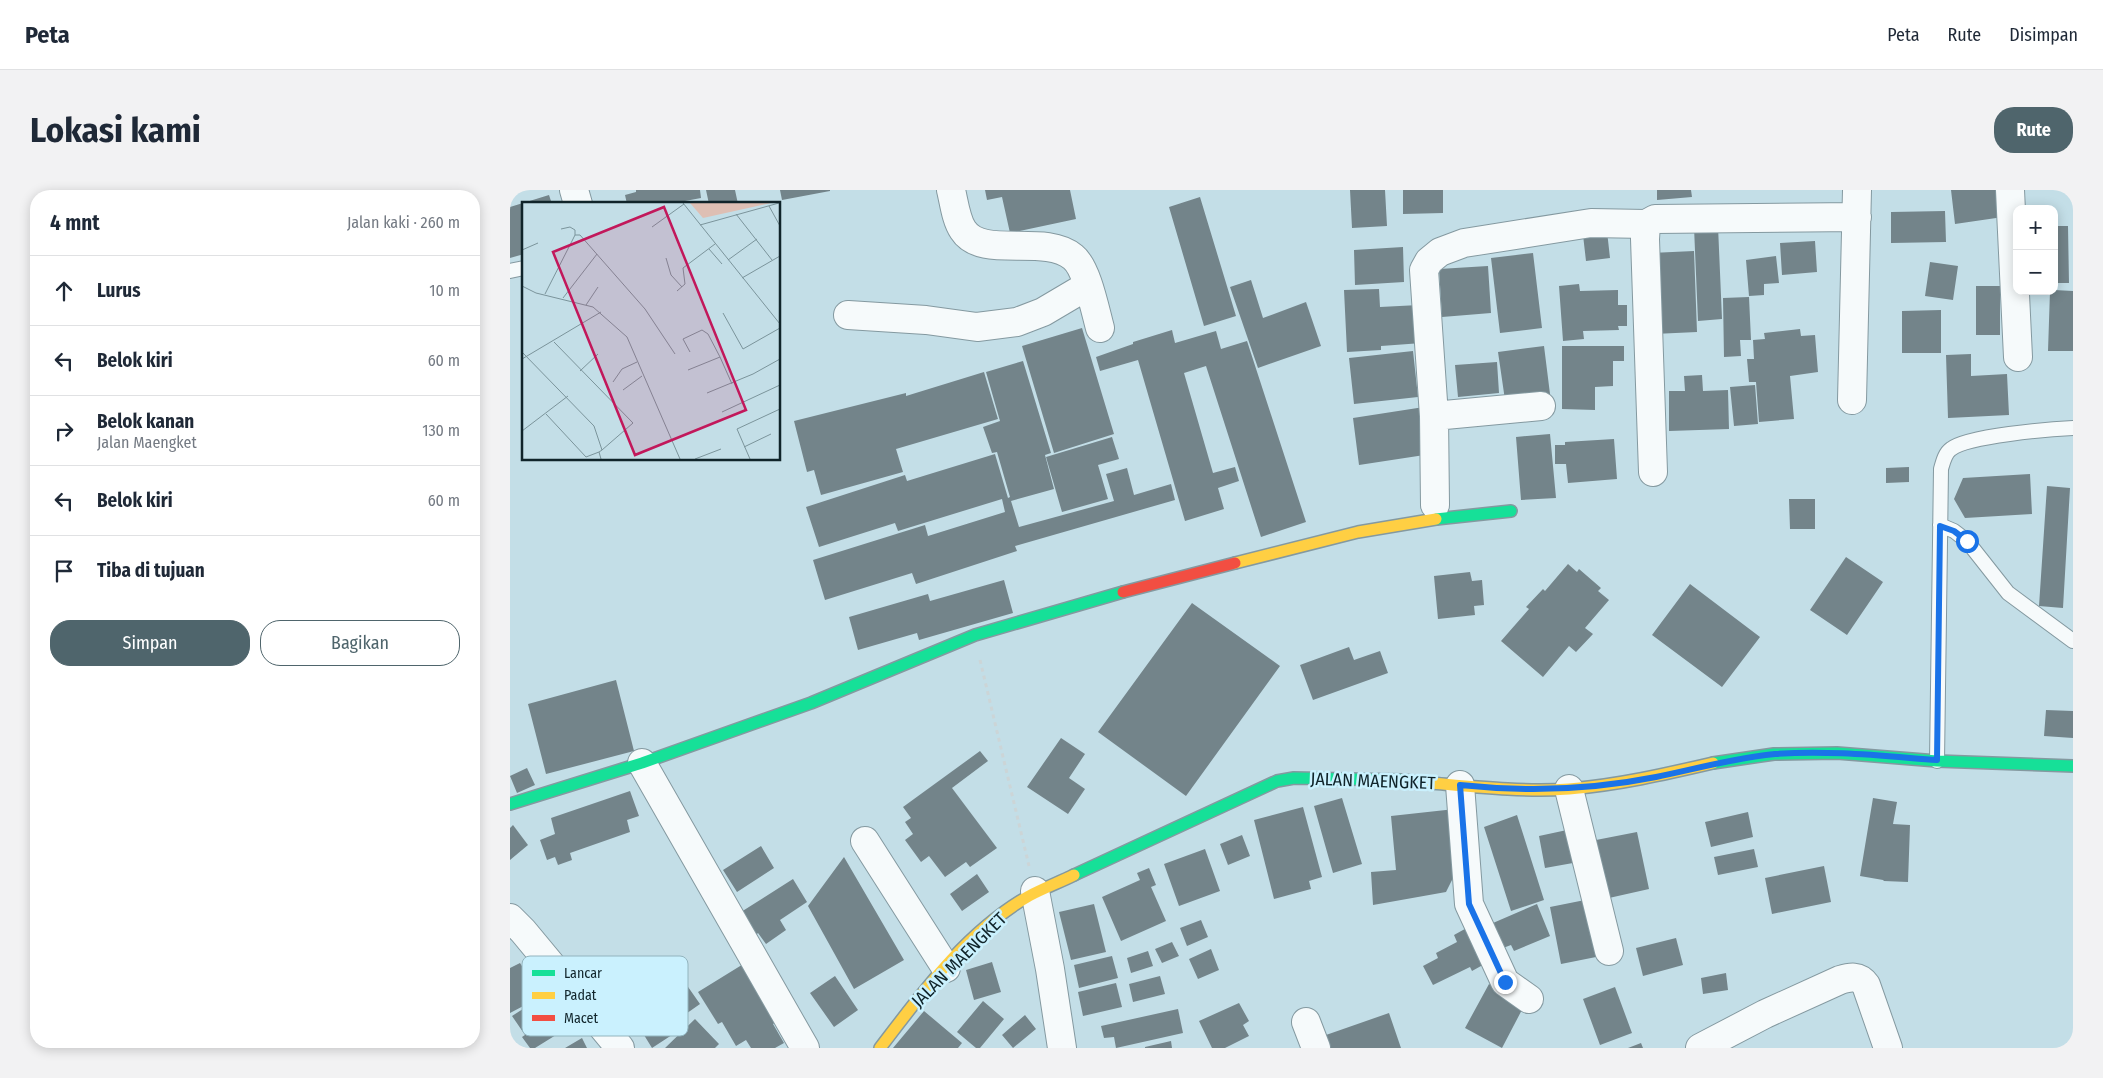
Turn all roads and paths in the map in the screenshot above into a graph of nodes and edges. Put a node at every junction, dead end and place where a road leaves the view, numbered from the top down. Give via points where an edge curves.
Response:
1 (951, 190) edge
2 (1857, 190) edge
3 (2010, 190) edge
4 (1857, 217) junction
5 (1646, 224) junction
6 (1087, 286) junction
7 (848, 315) dead end
8 (1100, 328) dead end
9 (2018, 357) dead end
10 (1852, 400) dead end
11 (1541, 406) dead end
12 (1434, 416) junction
13 (2073, 428) edge
14 (1653, 472) dead end
15 (1436, 505) dead end
16 (1511, 511) dead end
17 (1940, 526) junction
18 (974, 636) junction
19 (2073, 640) edge
20 (1937, 760) junction
21 (642, 763) junction
22 (2073, 766) edge
23 (1460, 785) junction
24 (1570, 789) junction
25 (510, 804) edge
26 (865, 841) dead end
27 (1035, 892) junction
28 (510, 918) edge
29 (1609, 951) dead end
30 (544, 956) edge
31 (946, 968) junction
32 (1529, 999) dead end
33 (1306, 1022) dead end
34 (610, 1036) edge
35 (620, 1048) edge
36 (805, 1048) edge
37 (880, 1048) edge
38 (1062, 1048) edge
39 (1316, 1048) edge
40 (1700, 1048) edge
41 (1888, 1048) edge

1 - 6 street via 960,226 969,238 989,244 1038,245 1064,252 1076,260
2 - 4 street
3 - 9 street
4 - 5 street via 1654,220
4 - 10 street
5 - 12 street via 1591,223 1540,230 1464,243 1440,252 1429,261 1424,270
5 - 14 street
6 - 7 street via 1043,312 1017,322 977,327
6 - 8 street
11 - 12 street
12 - 15 street
13 - 17 lane via 2035,430 1953,447 1945,456 1941,469
16 - 18 street via 1451,516 1358,532 1128,590
17 - 19 lane via 1967,541 2008,593
17 - 20 lane
18 - 21 street via 811,703
18 - 27 path
20 - 22 street, JALAN MAENGKET
20 - 24 street, JALAN MAENGKET via 1837,753 1774,754 1713,763 1656,777
21 - 25 street
21 - 36 street
23 - 24 street, JALAN MAENGKET
23 - 27 street, JALAN MAENGKET via 1402,780 1294,778 1277,781
23 - 32 street via 1469,904 1505,982
24 - 29 street
26 - 31 street
27 - 31 street, JALAN MAENGKET via 983,931
27 - 38 street
28 - 30 street
31 - 37 street, JALAN MAENGKET via 908,1009
33 - 39 street
34 - 35 street
40 - 41 street via 1765,1014 1852,977 1861,979 1866,985

